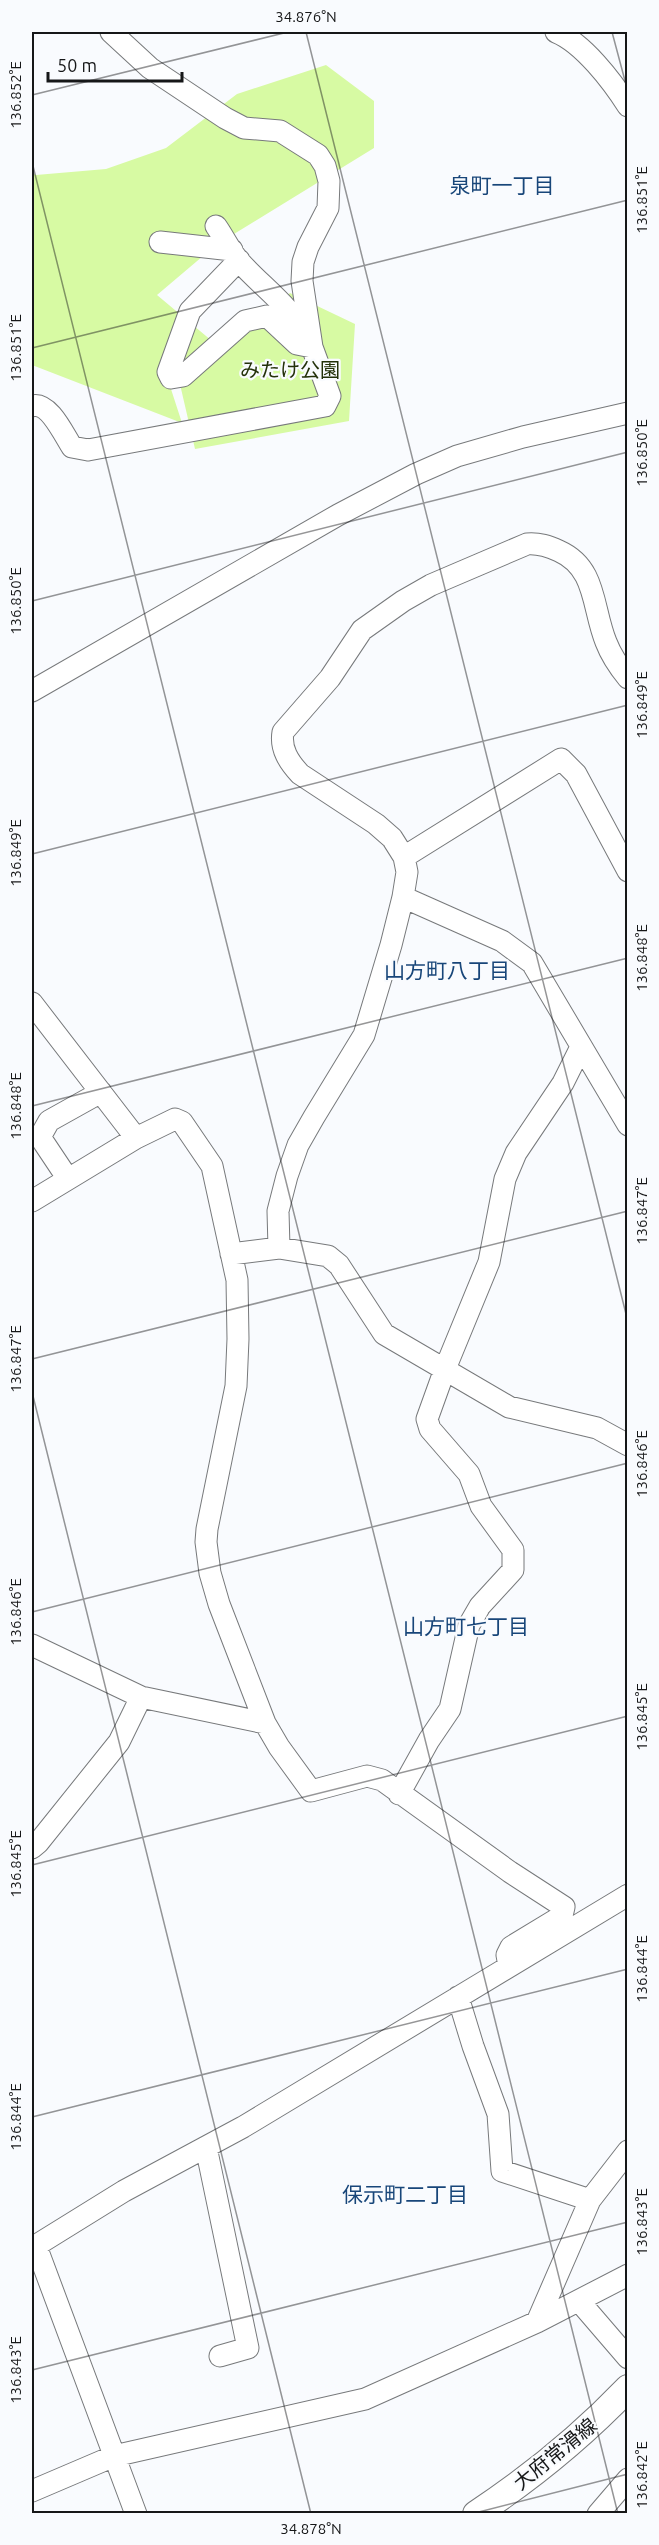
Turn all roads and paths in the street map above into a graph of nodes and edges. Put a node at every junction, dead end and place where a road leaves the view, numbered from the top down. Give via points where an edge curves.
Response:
1 (111, 32) edge
2 (555, 32) edge
3 (627, 106) edge
4 (216, 226) dead end
5 (160, 242) dead end
6 (235, 255) junction
7 (312, 346) junction
8 (32, 406) edge
9 (627, 412) edge
10 (627, 678) edge
11 (32, 691) edge
12 (404, 857) junction
13 (627, 871) edge
14 (403, 897) junction
15 (32, 1003) edge
16 (580, 1047) junction
17 (101, 1092) junction
18 (627, 1125) edge
19 (136, 1138) junction
20 (69, 1179) junction
21 (32, 1201) edge
22 (279, 1248) junction
23 (231, 1254) junction
24 (444, 1369) junction
25 (627, 1445) edge
26 (32, 1645) edge
27 (141, 1697) junction
28 (265, 1723) junction
29 (399, 1794) junction
30 (32, 1848) edge
31 (627, 1897) edge
32 (509, 1966) junction
33 (458, 1997) junction
34 (206, 2147) junction
35 (627, 2151) edge
36 (590, 2200) junction
37 (34, 2247) edge
38 (627, 2276) edge
39 (579, 2301) junction
40 (537, 2322) junction
41 (220, 2356) dead end
42 (627, 2358) edge
43 (627, 2388) edge
44 (114, 2456) junction
45 (627, 2479) edge
46 (32, 2491) edge
47 (486, 2511) edge
48 (136, 2514) edge
49 (598, 2514) edge

1 - 7 street via 150,68 225,118 244,128 280,131 318,155 329,181 328,208 308,247 302,281
2 - 3 street via 589,57
4 - 6 street
5 - 6 street
6 - 7 street via 285,305
6 - 7 street via 190,311 168,372 171,378 183,376 245,321 267,316 297,344
7 - 8 street via 330,396 325,406 88,450 72,447 45,407
9 - 11 street via 457,456 416,474
10 - 12 street via 606,642 585,572 567,554 543,544 527,544 431,585 362,630 330,678 284,732 284,749 300,774 376,824 392,838
12 - 13 street via 561,759 576,774
12 - 14 street via 407,872
14 - 16 street via 502,941 532,963
14 - 22 street via 364,1035 298,1145 287,1176 278,1211
15 - 17 street
16 - 18 street
16 - 24 street via 563,1083 516,1153 505,1179 489,1263
17 - 19 street
17 - 20 street via 49,1121 40,1137
19 - 20 street
19 - 23 street via 175,1119 182,1122 212,1166
20 - 21 street
22 - 23 street
22 - 24 street via 328,1256 339,1265 384,1334
23 - 28 street via 238,1304 236,1386 206,1542 214,1589
24 - 25 street via 509,1407 597,1428
24 - 29 street via 427,1419 430,1429 469,1474 481,1506 513,1550 513,1570 480,1606 470,1625 450,1709
26 - 27 street
27 - 28 street
27 - 30 street via 119,1742
28 - 29 street via 311,1791 367,1776 382,1780
29 - 32 street via 564,1907 562,1916 511,1947 507,1955
31 - 32 street
32 - 33 street
33 - 34 street
33 - 36 street via 498,2114 502,2171
34 - 37 street
34 - 41 street via 248,2348
35 - 36 street
36 - 40 street
37 - 44 street
38 - 39 street
39 - 40 street
39 - 42 street
40 - 44 street via 365,2399
43 - 47 main road, 大府常滑線 via 599,2419
44 - 46 street
44 - 48 street
45 - 49 street

